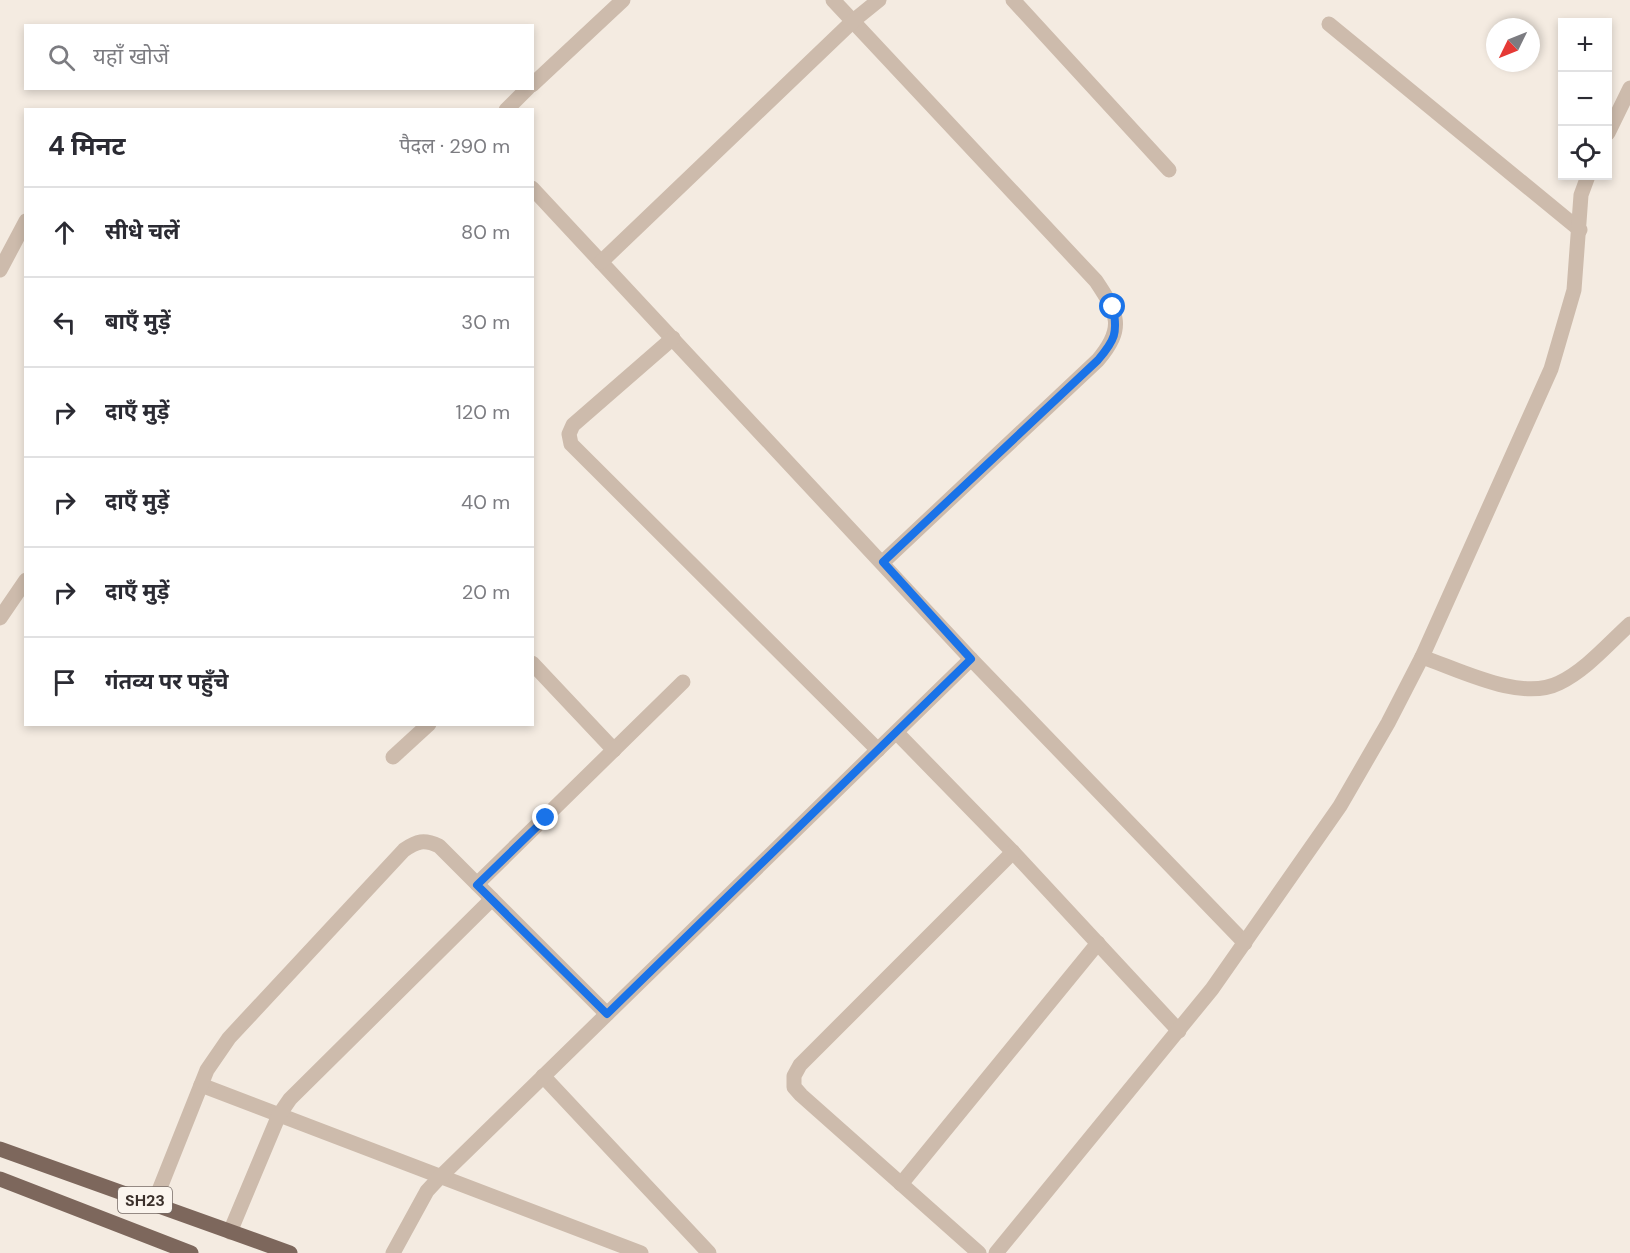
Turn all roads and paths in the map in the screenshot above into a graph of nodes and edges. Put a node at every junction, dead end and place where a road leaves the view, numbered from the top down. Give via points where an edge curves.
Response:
1 (623, 0) edge
2 (833, 0) edge
3 (879, 0) edge
4 (1013, 0) edge
5 (853, 21) junction
6 (1329, 24) dead end
7 (534, 83) edge
8 (1630, 88) edge
9 (526, 90) edge
10 (508, 108) edge
11 (1611, 126) edge
12 (1169, 170) dead end
13 (1587, 180) edge
14 (534, 190) edge
15 (24, 225) edge
16 (1580, 231) junction
17 (601, 262) junction
18 (0, 270) edge
19 (673, 338) junction
20 (883, 562) junction
21 (24, 583) edge
22 (0, 618) edge
23 (1630, 624) edge
24 (1422, 657) junction
25 (971, 659) junction
26 (534, 665) edge
27 (682, 682) dead end
28 (427, 726) edge
29 (897, 733) junction
30 (614, 750) junction
31 (878, 750) junction
32 (393, 757) dead end
33 (1013, 852) junction
34 (477, 885) junction
35 (492, 899) junction
36 (1098, 943) junction
37 (1245, 943) junction
38 (607, 1014) junction
39 (1179, 1031) junction
40 (543, 1076) junction
41 (201, 1085) junction
42 (279, 1115) junction
43 (0, 1149) edge
44 (440, 1177) junction
45 (0, 1179) edge
46 (901, 1184) junction
47 (154, 1203) junction
48 (230, 1232) junction
49 (191, 1253) edge
50 (290, 1253) edge
51 (393, 1253) edge
52 (641, 1253) edge
53 (709, 1253) edge
54 (979, 1253) edge
55 (996, 1253) edge

1 - 7 street
2 - 5 street
3 - 5 street
4 - 12 street
5 - 17 street
5 - 20 street via 1096,281 1113,307 1117,328 1110,346 1098,360
6 - 16 street
8 - 11 street
9 - 10 street
13 - 16 street via 1581,195
14 - 17 street
15 - 18 street
16 - 24 street via 1574,290 1551,369
17 - 19 street
19 - 20 street
19 - 31 street via 573,425 569,434 571,444
20 - 25 street
21 - 22 street
23 - 24 street via 1579,670 1539,690 1521,690
24 - 37 street via 1340,806
25 - 29 street
25 - 37 street
26 - 30 street
27 - 30 street
28 - 32 street
29 - 31 street
29 - 33 street
30 - 34 street
31 - 38 street
33 - 36 street
33 - 46 street via 800,1065 794,1076 794,1087 801,1095
34 - 35 street
34 - 41 street via 439,846 428,840 417,841 404,850 229,1038
35 - 38 street
35 - 42 street via 306,1080
36 - 39 street
36 - 46 street
37 - 39 street
38 - 40 street
39 - 55 street
40 - 44 street
40 - 53 street
41 - 42 street
41 - 47 street
42 - 44 street
42 - 48 street
43 - 47 main road, SH23
44 - 51 street via 427,1191
44 - 52 street
45 - 49 main road, SH23
46 - 54 street
47 - 48 main road, SH23
48 - 50 main road, SH23

